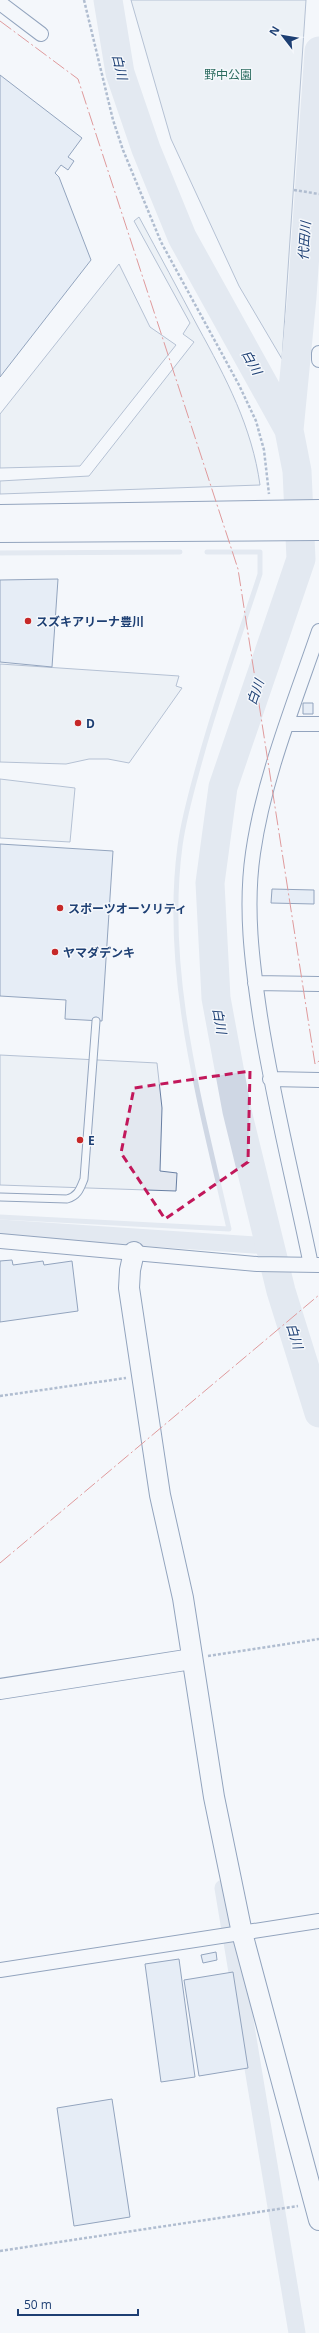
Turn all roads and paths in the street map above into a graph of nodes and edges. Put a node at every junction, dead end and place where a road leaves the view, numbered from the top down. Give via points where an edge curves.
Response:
1 (84, 0) edge
2 (0, 4) edge
3 (42, 34) dead end
4 (294, 190) dead end
5 (318, 194) edge
6 (319, 353) edge
7 (319, 360) edge
8 (271, 510) junction
9 (0, 514) edge
10 (319, 517) edge
11 (0, 532) edge
12 (68, 532) junction
13 (0, 544) edge
14 (319, 631) edge
15 (288, 724) junction
16 (319, 724) edge
17 (255, 983) junction
18 (319, 984) edge
19 (96, 1021) dead end
20 (270, 1079) junction
21 (319, 1080) edge
22 (0, 1197) edge
23 (0, 1241) edge
24 (134, 1252) junction
25 (315, 1265) edge
26 (142, 1375) junction
27 (0, 1396) edge
28 (319, 1639) edge
29 (186, 1660) junction
30 (0, 1688) edge
31 (319, 1921) edge
32 (235, 1934) junction
33 (0, 1970) edge
34 (284, 2208) dead end
35 (319, 2220) edge
36 (0, 2251) edge

1 - 8 path via 113,120 161,242 240,385 256,421 264,450
2 - 3 street
4 - 5 path
6 - 7 street
8 - 9 street
8 - 10 street
10 - 12 street via 277,531
11 - 12 street
12 - 13 street
14 - 15 street
15 - 16 street
15 - 17 street via 266,789 253,854 248,917
17 - 18 street
17 - 20 street
19 - 22 lane via 84,1179 77,1194 67,1199
20 - 21 street
20 - 25 street
23 - 24 street
24 - 25 street via 258,1264
24 - 26 street via 129,1288
26 - 27 path
26 - 29 street via 160,1495 183,1598
28 - 29 path
29 - 30 street
29 - 32 street via 214,1798
31 - 32 street
32 - 33 street
32 - 35 street
34 - 36 path

